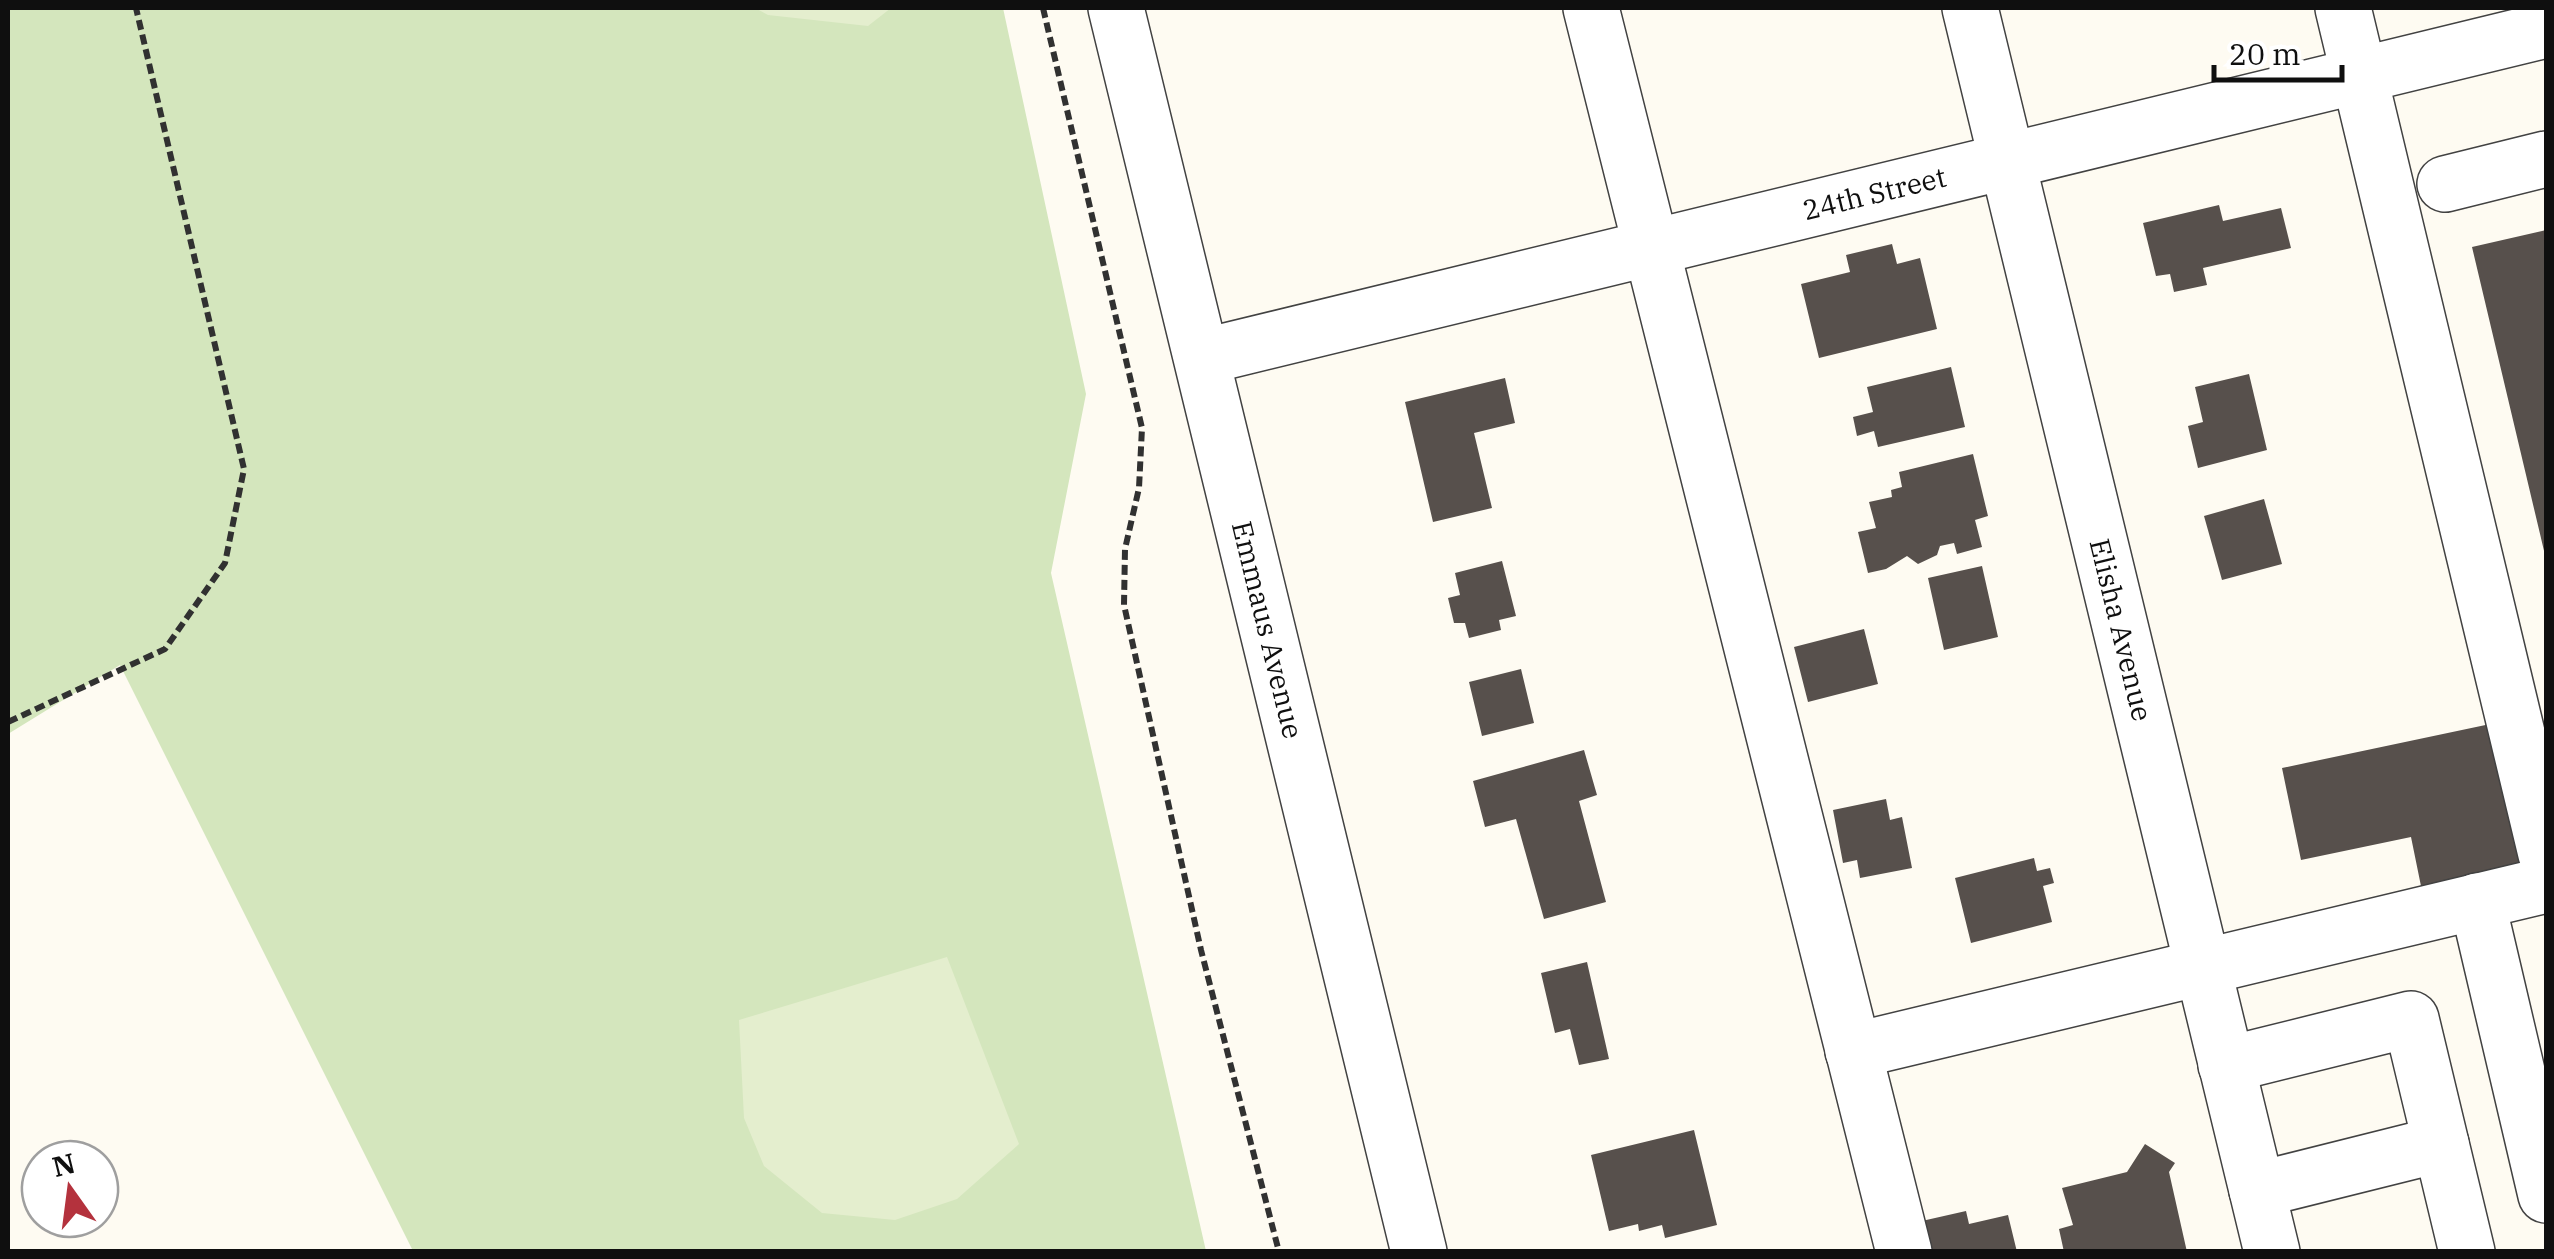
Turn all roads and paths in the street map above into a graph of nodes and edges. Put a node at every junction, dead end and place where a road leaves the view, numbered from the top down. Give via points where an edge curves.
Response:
1 (136, 8) edge
2 (1043, 8) edge
3 (1116, 8) edge
4 (1592, 8) edge
5 (1970, 8) edge
6 (2343, 8) edge
7 (2546, 30) edge
8 (2359, 76) junction
9 (2546, 158) edge
10 (2007, 161) junction
11 (2445, 184) dead end
12 (1650, 248) junction
13 (1202, 357) junction
14 (2526, 680) edge
15 (8, 722) edge
16 (2546, 854) edge
17 (2546, 885) edge
18 (2477, 902) junction
19 (2203, 967) junction
20 (1853, 1051) junction
21 (2226, 1065) junction
22 (2539, 1133) edge
23 (2441, 1144) junction
24 (2257, 1190) junction
25 (2546, 1195) edge
26 (1279, 1252) edge
27 (1419, 1252) edge
28 (1904, 1252) edge
29 (2272, 1252) edge
30 (2467, 1252) edge

1 - 15 path via 244,468 225,563 165,648
2 - 26 path via 1142,428 1124,605
3 - 13 street, Emmaus Avenue
4 - 12 street
5 - 10 street, Elisha Avenue
6 - 8 street
7 - 8 street, 24th Street
8 - 10 street, 24th Street
8 - 14 street
9 - 11 street
10 - 12 street, 24th Street
10 - 19 street, Elisha Avenue
12 - 13 street, 24th Street
12 - 20 street
13 - 27 street, Emmaus Avenue
14 - 16 street
17 - 18 street
18 - 19 street
18 - 22 street
19 - 20 street
19 - 21 street, Elisha Avenue
20 - 28 street
21 - 23 street via 2411,1019
21 - 24 street, Elisha Avenue
22 - 25 street
23 - 24 street
23 - 30 street
24 - 29 street, Elisha Avenue

